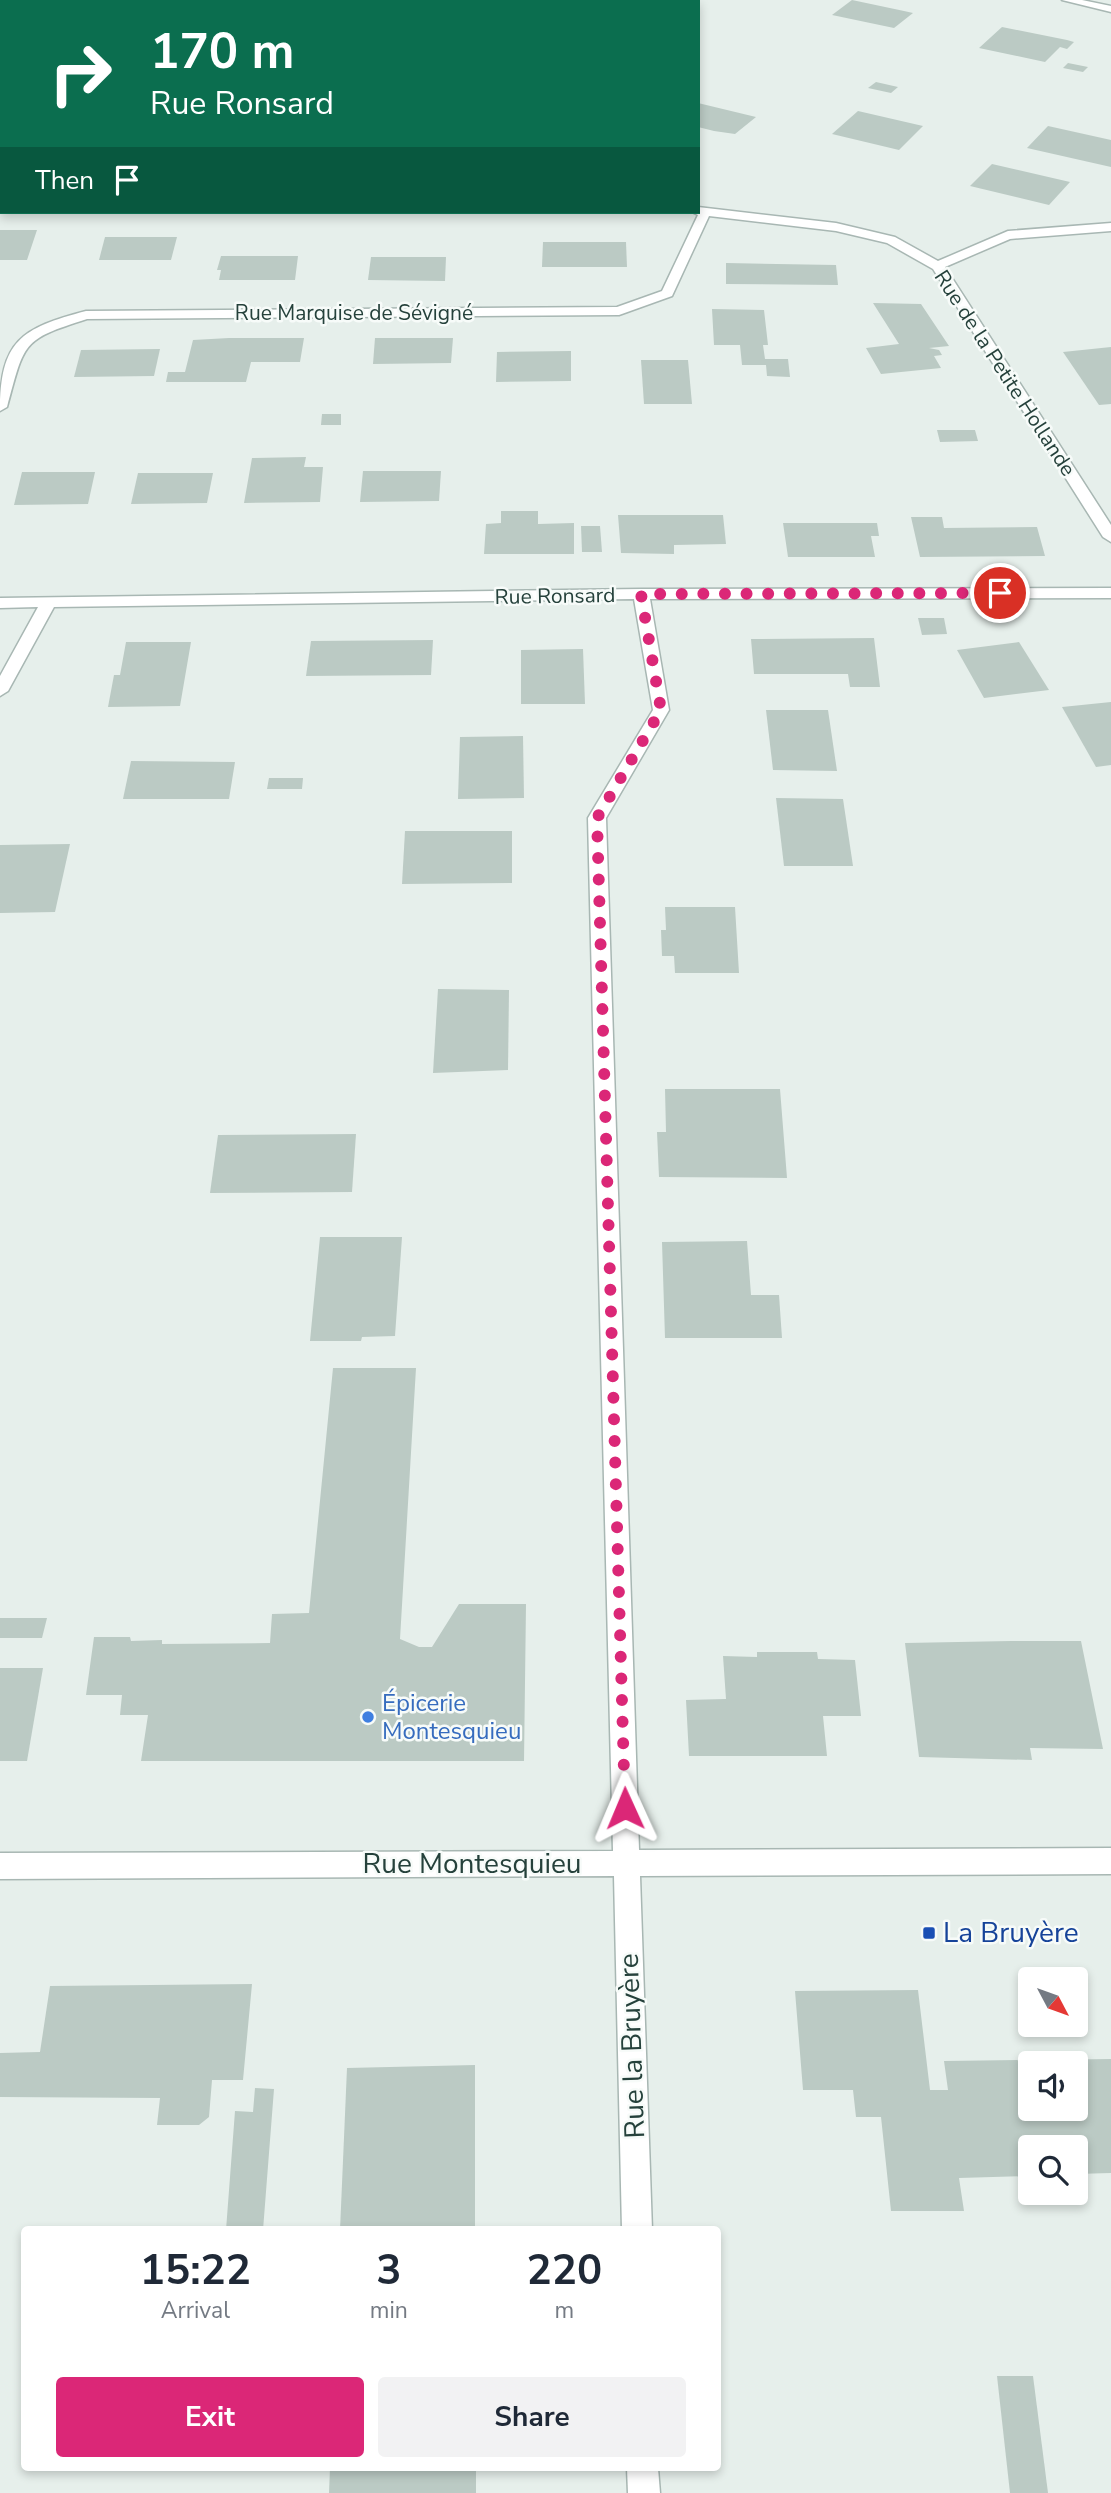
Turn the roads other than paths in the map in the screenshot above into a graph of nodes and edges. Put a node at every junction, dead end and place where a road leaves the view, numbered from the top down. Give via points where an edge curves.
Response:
1 (1067, 0) edge
2 (1111, 9) edge
3 (702, 211) edge
4 (1111, 227) edge
5 (938, 266) junction
6 (0, 407) edge
7 (1111, 537) edge
8 (1111, 593) edge
9 (641, 594) junction
10 (0, 603) edge
11 (48, 603) junction
12 (0, 691) edge
13 (1111, 1861) edge
14 (626, 1864) junction
15 (0, 1866) edge
16 (637, 2226) edge
17 (643, 2471) edge
18 (644, 2493) edge

1 - 2 street
3 - 5 street, Rue de la Petite Hollande via 836,228 891,240
3 - 6 street, Rue Marquise de Sévigné via 667,293 619,311 86,314 39,330 16,350
4 - 5 street via 1007,235
5 - 7 street, Rue de la Petite Hollande
8 - 9 street, Rue Ronsard
9 - 11 street, Rue Ronsard
9 - 14 street, Rue la Bruyère via 661,710 597,818
10 - 11 street, Rue Ronsard
11 - 12 street
13 - 14 street, Rue Montesquieu
14 - 15 street, Rue Montesquieu
14 - 16 street, Rue la Bruyère
17 - 18 street

